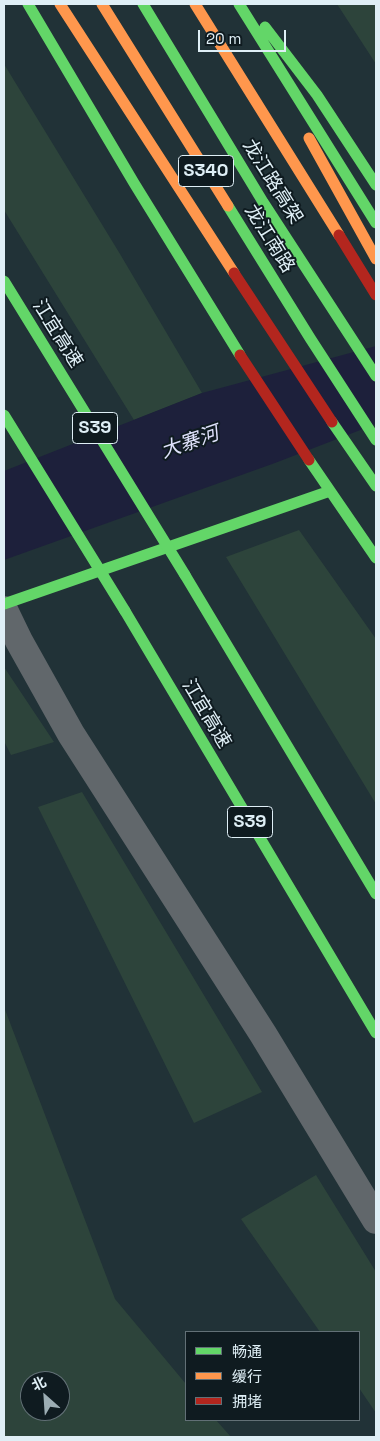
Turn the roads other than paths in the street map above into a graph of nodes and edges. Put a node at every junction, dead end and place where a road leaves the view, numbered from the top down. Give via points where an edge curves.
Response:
1 (28, 4) edge
2 (60, 4) edge
3 (102, 4) edge
4 (143, 4) edge
5 (194, 4) edge
6 (234, 4) edge
7 (239, 4) edge
8 (248, 4) edge
9 (376, 185) edge
10 (376, 223) edge
11 (376, 259) edge
12 (4, 281) edge
13 (376, 295) edge
14 (376, 376) edge
15 (4, 415) edge
16 (376, 440) edge
17 (376, 486) edge
18 (330, 491) junction
19 (376, 558) edge
20 (4, 604) edge
21 (4, 610) edge
22 (376, 894) edge
23 (376, 1033) edge
24 (376, 1220) edge

1 - 18 main road via 244,360
2 - 17 main road via 277,340
3 - 16 main road, 龙江南路 / S340
4 - 14 main road, 龙江路高架 via 263,202
5 - 13 main road, 龙江路高架
6 - 11 main road
7 - 10 main road
8 - 9 main road via 317,95
12 - 22 main road, 江宜高速 / S39, bridge
15 - 23 main road, 江宜高速 / S39, bridge via 125,611
18 - 19 main road
18 - 20 main road
21 - 24 street via 71,734 258,1026

